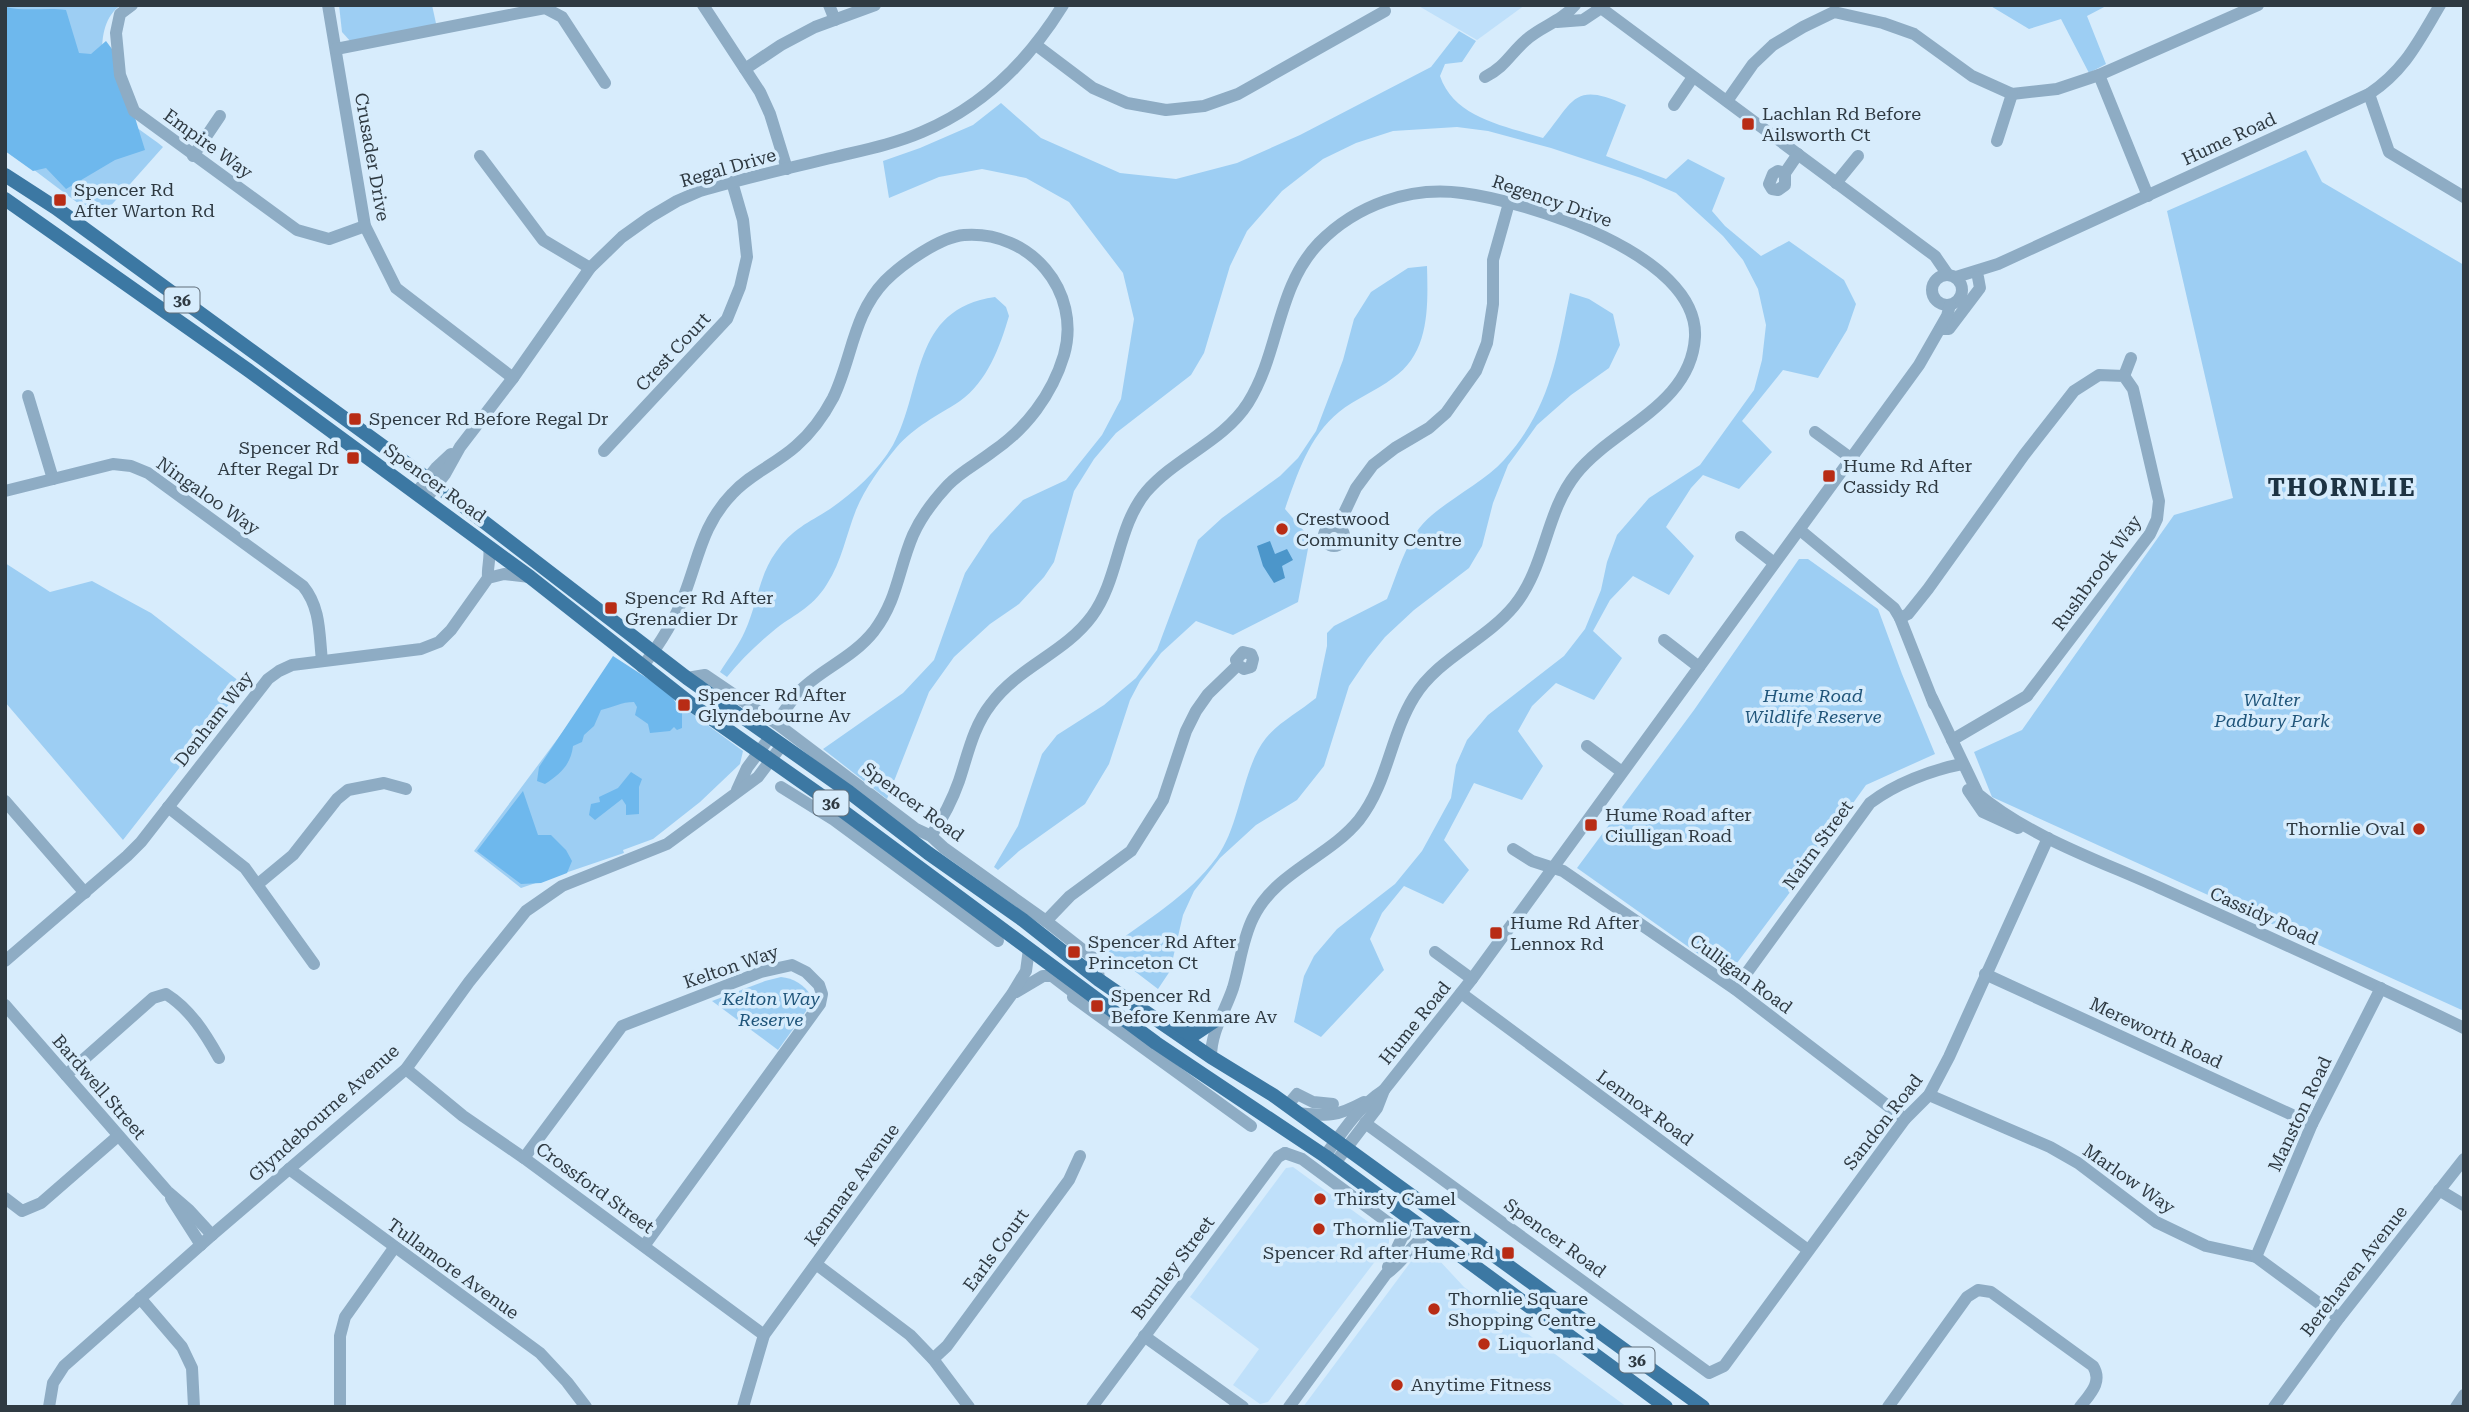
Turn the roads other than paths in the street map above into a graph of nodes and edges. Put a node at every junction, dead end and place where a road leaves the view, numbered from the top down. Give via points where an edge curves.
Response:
1 (132, 5) edge
2 (328, 5) edge
3 (703, 5) edge
4 (829, 5) edge
5 (875, 5) edge
6 (1063, 5) edge
7 (1575, 5) edge
8 (2258, 5) edge
9 (2441, 5) edge
10 (1599, 7) edge
11 (1385, 11) dead end
12 (835, 20) junction
13 (1557, 22) junction
14 (1036, 45) junction
15 (336, 49) junction
16 (745, 69) junction
17 (2099, 75) junction
18 (1485, 77) dead end
19 (1693, 77) junction
20 (605, 83) dead end
21 (2012, 94) junction
22 (2368, 94) junction
23 (1727, 101) junction
24 (1674, 105) dead end
25 (220, 116) dead end
26 (1997, 141) dead end
27 (1798, 154) junction
28 (193, 156) junction
29 (480, 156) dead end
30 (1858, 156) dead end
31 (787, 169) junction
32 (1785, 173) dead end
33 (5, 175) edge
34 (732, 181) junction
35 (1836, 183) junction
36 (2148, 195) junction
37 (2464, 197) edge
38 (5, 199) edge
39 (1509, 202) junction
40 (5, 207) edge
41 (25, 212) junction
42 (365, 226) junction
43 (1924, 248) junction
44 (114, 250) junction
45 (1998, 264) junction
46 (590, 268) junction
47 (1978, 277) junction
48 (1955, 280) junction
49 (1934, 283) junction
50 (147, 297) junction
51 (1937, 301) junction
52 (1950, 305) junction
53 (1937, 333) junction
54 (2131, 358) dead end
55 (2124, 376) junction
56 (513, 378) junction
57 (28, 396) dead end
58 (356, 427) junction
59 (1815, 432) dead end
60 (604, 451) dead end
61 (1852, 459) junction
62 (386, 471) junction
63 (52, 479) junction
64 (432, 482) junction
65 (5, 491) edge
66 (421, 497) junction
67 (1338, 526) dead end
68 (1797, 534) junction
69 (1741, 537) dead end
70 (489, 547) junction
71 (523, 551) junction
72 (1774, 563) junction
73 (488, 578) junction
74 (530, 578) junction
75 (1900, 618) junction
76 (589, 625) junction
77 (1664, 640) dead end
78 (654, 652) junction
79 (322, 662) junction
80 (1238, 665) dead end
81 (642, 667) junction
82 (1699, 667) junction
83 (1932, 698) junction
84 (776, 735) junction
85 (1952, 740) junction
86 (1587, 746) dead end
87 (764, 757) junction
88 (1959, 765) junction
89 (1622, 772) junction
90 (781, 788) dead end
91 (406, 789) dead end
92 (5, 801) edge
93 (168, 807) junction
94 (835, 813) junction
95 (931, 836) junction
96 (2048, 838) junction
97 (1514, 849) dead end
98 (1551, 868) junction
99 (258, 884) junction
100 (85, 893) junction
101 (982, 913) junction
102 (963, 917) junction
103 (1043, 927) junction
104 (998, 941) dead end
105 (1029, 949) junction
106 (1435, 952) dead end
107 (5, 961) edge
108 (314, 964) dead end
109 (1985, 974) junction
110 (1472, 979) junction
111 (2381, 988) junction
112 (1735, 989) junction
113 (1115, 991) junction
114 (1461, 993) junction
115 (1012, 994) junction
116 (1091, 994) junction
117 (1073, 997) dead end
118 (5, 1005) edge
119 (1219, 1018) junction
120 (2464, 1028) edge
121 (1128, 1030) junction
122 (1201, 1032) junction
123 (1196, 1047) junction
124 (1211, 1057) junction
125 (219, 1058) dead end
126 (405, 1069) junction
127 (66, 1074) junction
128 (1384, 1090) junction
129 (1929, 1095) junction
130 (1372, 1097) junction
131 (1332, 1104) dead end
132 (1292, 1110) junction
133 (1905, 1119) junction
134 (1365, 1123) junction
135 (2312, 1124) junction
136 (1251, 1126) dead end
137 (1285, 1130) junction
138 (118, 1136) junction
139 (1341, 1144) junction
140 (1285, 1153) junction
141 (1080, 1156) dead end
142 (524, 1158) junction
143 (2464, 1159) edge
144 (1330, 1160) junction
145 (289, 1169) junction
146 (2439, 1190) junction
147 (167, 1191) junction
148 (5, 1198) edge
149 (2464, 1205) edge
150 (1410, 1219) junction
151 (1457, 1230) junction
152 (1428, 1232) junction
153 (212, 1235) junction
154 (1405, 1235) junction
155 (201, 1245) junction
156 (644, 1246) junction
157 (394, 1248) junction
158 (1808, 1250) junction
159 (2256, 1257) junction
160 (816, 1265) junction
161 (1386, 1274) junction
162 (141, 1298) junction
163 (1542, 1315) junction
164 (2339, 1318) junction
165 (764, 1335) junction
166 (1144, 1336) junction
167 (933, 1359) junction
168 (1724, 1366) joint
169 (2464, 1395) edge
170 (1690, 1400) edge
171 (747, 1405) edge
172 (49, 1407) edge
173 (194, 1407) edge
174 (340, 1407) edge
175 (586, 1407) edge
176 (969, 1407) edge
177 (1092, 1407) edge
178 (1243, 1407) edge
179 (1289, 1407) edge
180 (1666, 1407) edge
181 (1888, 1407) edge
182 (2080, 1407) edge
183 (2274, 1407) edge
184 (2456, 1407) edge

1 - 28 street, Empire Way via 121,14 116,33 120,75 134,111
2 - 15 street, Crusader Drive
3 - 16 street
4 - 12 street
5 - 12 street
6 - 14 street, Regal Drive
7 - 13 street
8 - 17 street
9 - 22 street, Hume Road via 2405,62
10 - 13 street via 1583,20
10 - 19 street
11 - 14 street via 1238,94 1204,106 1166,110 1127,103 1093,88
12 - 16 street via 782,44
13 - 18 street via 1526,39 1502,68
14 - 31 street, Regal Drive via 992,90 947,120 886,145
15 - 20 street via 545,8 562,17
15 - 42 street, Crusader Drive
16 - 31 street via 770,114
17 - 21 street via 2057,89
17 - 36 street
19 - 23 street
19 - 24 street
21 - 23 street via 1972,76 1914,34 1835,12 1773,45
21 - 26 street
22 - 36 street, Hume Road
22 - 37 street via 2389,152
23 - 27 street
25 - 28 street
27 - 32 street
27 - 35 street
28 - 42 street, Empire Way via 297,230 328,239
29 - 46 street via 542,240
30 - 35 street
31 - 34 street, Regal Drive
33 - 44 main road, Spencer Road / 36
34 - 46 street, Regal Drive via 677,201 649,217
34 - 60 street, Crest Court via 747,257 727,319
35 - 43 street
36 - 45 street, Hume Road
38 - 41 main road, Spencer Road / 36
39 - 67 street via 1493,260 1487,343 1476,371 1446,414 1373,465
39 - 95 street, Regency Drive via 1440,190 1403,195 1374,205 1320,242 1287,292 1266,369 1244,410 1142,496 1092,617 994,699 975,731 948,810
39 - 119 street, Regency Drive via 1613,241 1662,273 1682,295 1694,322 1695,337 1686,368 1661,402 1603,446 1570,481 1538,566 1514,606 1427,680 1415,696 1383,779 1359,820 1265,899 1254,915 1234,985
40 - 41 main road
41 - 50 main road, Spencer Road / 36
42 - 56 street, Crusader Drive via 396,288
43 - 48 street
43 - 49 street
44 - 50 main road via 112,262
44 - 58 main road, Spencer Road / 36
45 - 47 street, Hume Road
45 - 48 street, Hume Road
46 - 56 street, Regal Drive
47 - 48 street, Hume Road
47 - 53 street via 1980,288 1949,329
48 - 49 street, Hume Road via 1940,277
48 - 52 street, Hume Road via 1958,300
49 - 51 street, Hume Road
50 - 62 main road, Spencer Road / 36
51 - 52 street
51 - 53 street, Hume Road
52 - 53 street, Hume Road
53 - 61 street, Hume Road
54 - 55 street
55 - 75 street via 2099,374 2074,391 1928,589
55 - 85 street, Rushbrook Way via 2133,389 2159,501 2150,534 2027,696
56 - 64 street, Regal Drive
57 - 63 street
58 - 62 main road via 363,444 385,460
58 - 64 main road, Spencer Road / 36
59 - 61 street
61 - 68 street, Hume Road
62 - 66 main road, Spencer Road / 36
63 - 65 street, Ningaloo Way
63 - 79 street, Ningaloo Way via 113,464 148,473 303,586 317,611
64 - 66 street, Regal Drive
64 - 71 main road, Spencer Road / 36
66 - 70 main road, Spencer Road / 36
68 - 72 street, Hume Road
68 - 75 street, Cassidy Road via 1804,545 1832,558 1886,600
69 - 72 street
70 - 73 street
70 - 74 main road, Spencer Road / 36
71 - 76 main road via 528,564 596,618 597,623
71 - 78 main road, Spencer Road / 36
72 - 82 street, Hume Road
73 - 74 street via 504,574
73 - 79 street, Denham Way via 439,642 421,649
74 - 76 main road, Spencer Road / 36
75 - 83 street, Cassidy Road
76 - 81 main road, Spencer Road / 36
77 - 82 street
78 - 81 street, Glyndebourne Avenue
78 - 84 main road, Spencer Road / 36
78 - 84 street, Glyndebourne Avenue via 671,624 711,520 732,493 795,447 817,424 833,397 864,310 883,283 926,250 961,235 997,237 1024,249 1055,283 1069,326 1048,394 1010,440 950,483 922,518 896,593 873,633 855,652 799,691
79 - 93 street, Denham Way via 292,665 268,679
80 - 103 street via 1196,712 1163,800 1131,850 1070,896
81 - 87 main road, Spencer Road / 36
82 - 89 street, Hume Road
83 - 85 street, Cassidy Road
83 - 88 street, Cassidy Road
84 - 87 street, Glyndebourne Avenue
84 - 95 street, Spencer Road
84 - 103 main road, Spencer Road / 36
85 - 88 street, Cassidy Road
86 - 89 street
87 - 94 main road, Spencer Road / 36
87 - 126 street, Glyndebourne Avenue via 758,777 667,844 562,886 526,911
88 - 96 street, Cassidy Road via 1983,812
88 - 112 street, Nairn Street via 1923,776 1870,803
89 - 98 street, Hume Road
90 - 94 street, Spencer Road
91 - 99 street via 384,783 348,790 293,855
92 - 100 street
93 - 99 street via 231,855
93 - 100 street, Denham Way via 127,856
94 - 101 main road, Spencer Road / 36
94 - 102 street, Spencer Road
95 - 103 street, Spencer Road
96 - 109 street, Sandon Road
96 - 111 street, Cassidy Road
97 - 98 street
98 - 110 street, Hume Road
98 - 112 street, Culligan Road via 1563,871
99 - 108 street
100 - 107 street, Denham Way
101 - 102 street
101 - 105 main road, Spencer Road / 36
102 - 104 street, Spencer Road
103 - 113 main road, Spencer Road / 36
103 - 121 main road via 1051,951 1135,1014
105 - 115 street, Kenmare Avenue via 1026,971
105 - 116 main road, Spencer Road / 36
106 - 110 street, Hume Road
109 - 129 street, Sandon Road
109 - 135 street, Mereworth Road
110 - 114 street, Hume Road
111 - 120 street, Cassidy Road
111 - 135 street, Manston Road
112 - 133 street, Culligan Road
113 - 122 main road via 1129,991 1187,1032
113 - 123 main road, Spencer Road / 36
114 - 128 street, Hume Road
114 - 158 street, Lennox Road
115 - 116 street, Kenmare Avenue via 1043,976 1052,976 1073,992
115 - 160 street, Kenmare Avenue
116 - 121 main road, Spencer Road / 36
117 - 121 street, Spencer Road
118 - 127 street, Bardwell Street
119 - 122 main road
119 - 124 street, Regency Drive via 1211,1039
121 - 136 street, Spencer Road
121 - 137 main road, Spencer Road / 36 via 1156,1043
122 - 123 main road
123 - 124 main road, Spencer Road / 36
123 - 137 main road via 1206,1070 1273,1114
124 - 132 main road, Spencer Road / 36
125 - 127 street via 202,1029 166,993 153,998
126 - 142 street, Crossford Street
126 - 145 street, Glyndebourne Avenue
127 - 138 street, Bardwell Street
128 - 130 street, Hume Road
128 - 134 street, Hume Road
129 - 133 street, Sandon Road
129 - 159 street, Marlow Way via 2050,1147 2156,1222 2206,1245
130 - 132 street, Hume Road via 1330,1116
130 - 139 street, Hume Road
131 - 132 street via 1297,1094
132 - 139 main road, Spencer Road / 36
133 - 158 street, Sandon Road
134 - 139 street, Hume Road
134 - 168 street, Spencer Road via 1709,1373
135 - 159 street, Manston Road
137 - 140 street
137 - 144 main road, Spencer Road / 36
138 - 147 street, Bardwell Street
138 - 148 street via 41,1203 22,1211
139 - 144 street, Hume Road
139 - 151 main road, Spencer Road / 36
140 - 154 street via 1302,1159
140 - 166 street, Burnley Street
141 - 167 street, Earls Court via 1069,1180
142 - 156 street, Crossford Street
142 - 156 street, Kelton Way via 622,1026 761,971 792,965 806,972 820,985 820,1004
143 - 146 street, Berehaven Avenue
144 - 150 main road, Spencer Road / 36
145 - 153 street, Glyndebourne Avenue
145 - 157 street, Tullamore Avenue
146 - 149 street
146 - 164 street, Berehaven Avenue
147 - 153 street, Bardwell Street
147 - 155 street, Bardwell Street
150 - 152 main road, Spencer Road / 36
150 - 154 street
151 - 163 main road via 1468,1246 1541,1301
151 - 170 main road, Spencer Road / 36
152 - 161 street
152 - 163 main road, Spencer Road / 36
153 - 155 street, Glyndebourne Avenue
154 - 161 street
155 - 162 street, Glyndebourne Avenue
156 - 165 street, Crossford Street
157 - 174 street via 345,1317 340,1336
157 - 175 street, Tullamore Avenue via 540,1353
158 - 168 street, Sandon Road
159 - 164 street, Marlow Way
160 - 165 street, Kenmare Avenue
160 - 167 street via 910,1335
161 - 179 street
162 - 172 street, Glyndebourne Avenue via 64,1366 53,1383
162 - 173 street via 182,1347 192,1368
163 - 180 main road, Spencer Road / 36
164 - 183 street, Berehaven Avenue
165 - 171 street, Kenmare Avenue
166 - 177 street, Burnley Street
166 - 178 street
167 - 176 street
169 - 184 street
170 - 180 main road
181 - 182 street via 1967,1297 1978,1290 1991,1292 2092,1366 2096,1383

